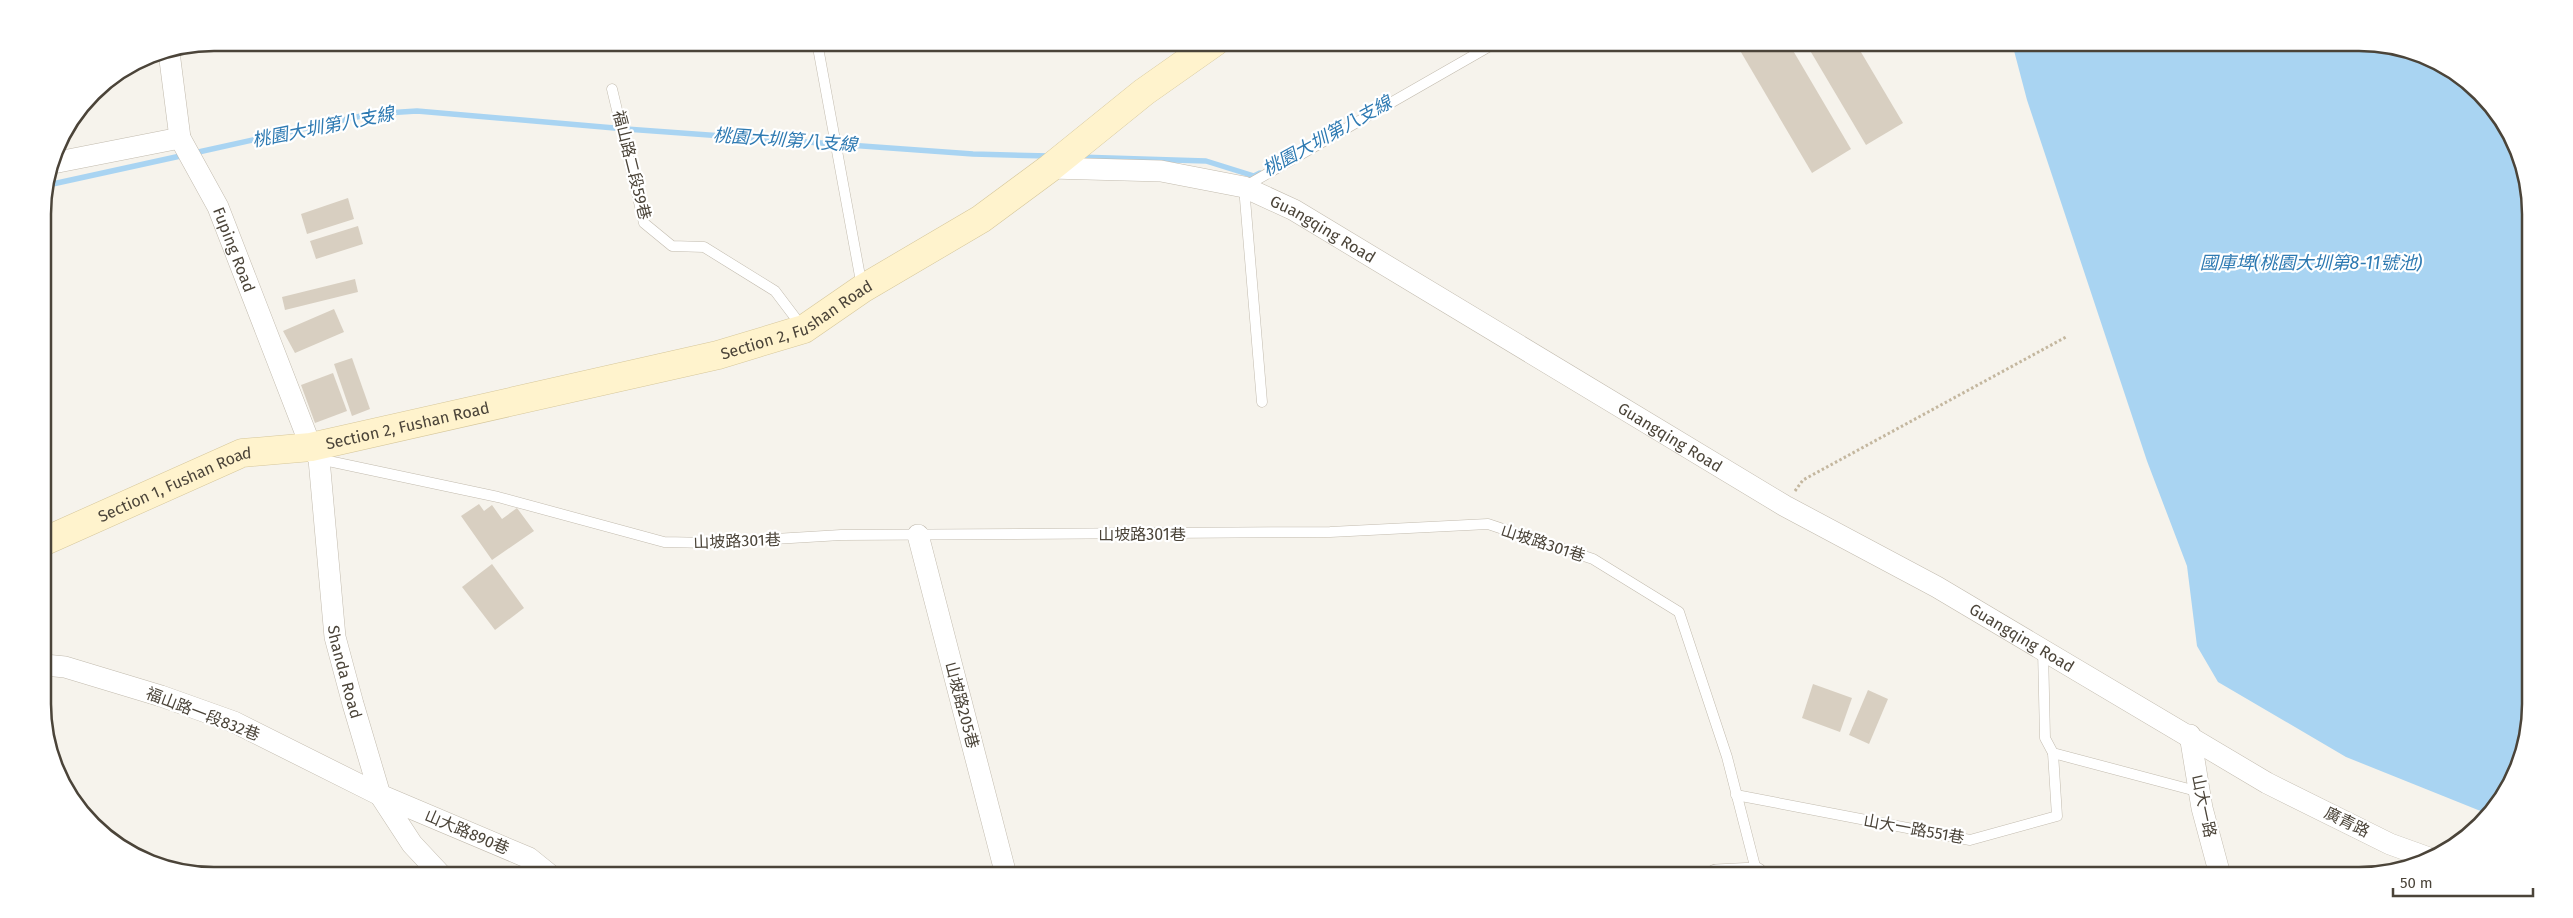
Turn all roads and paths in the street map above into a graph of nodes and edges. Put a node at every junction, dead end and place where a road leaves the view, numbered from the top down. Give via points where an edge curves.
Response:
1 (818, 51) edge
2 (1202, 51) edge
3 (1481, 51) edge
4 (170, 58) edge
5 (612, 89) dead end
6 (180, 138) junction
7 (61, 162) edge
8 (1050, 168) junction
9 (1244, 187) junction
10 (862, 289) junction
11 (804, 329) junction
12 (2066, 337) dead end
13 (1262, 402) dead end
14 (315, 453) junction
15 (1785, 506) junction
16 (918, 535) junction
17 (51, 538) edge
18 (2043, 649) junction
19 (51, 666) edge
20 (2190, 735) junction
21 (2053, 754) junction
22 (2200, 792) junction
23 (380, 795) junction
24 (1736, 795) junction
25 (2420, 855) edge
26 (1754, 866) edge
27 (2218, 866) edge
28 (433, 867) edge
29 (539, 867) edge
30 (1004, 867) edge

1 - 10 lane
2 - 8 street, Section 2, Fushan Road via 1144,92
3 - 9 lane
4 - 6 street, Fuping Road
5 - 11 lane, 福山路二段59巷 via 644,223 672,246 704,247 775,291
6 - 7 street
6 - 14 street, Fuping Road via 218,207
8 - 9 street, Guangqing Road via 1161,171
8 - 10 street, Section 2, Fushan Road via 981,219
9 - 13 lane
9 - 15 street, Guangqing Road via 1294,210
10 - 11 street, Section 2, Fushan Road
11 - 14 street, Section 2, Fushan Road via 718,355
12 - 15 path via 1803,480
14 - 16 lane, 山坡路301巷 via 498,497 664,542
14 - 17 street, Section 1, Fushan Road via 242,453
14 - 23 street, Shanda Road via 335,637
15 - 18 street, Guangqing Road via 1937,587
16 - 24 lane, 山坡路301巷 via 1330,532 1488,524 1593,559 1679,612 1727,757
16 - 30 street, 山坡路205巷
18 - 20 street, Guangqing Road
18 - 21 lane, 山大一路551巷 via 2045,738
19 - 23 street, 福山路一段832巷 via 161,696 234,722
20 - 22 street, 山大一路
20 - 25 street, Guangqing Road via 2267,783 2390,844
21 - 22 lane
21 - 24 lane, 山大一路551巷 via 2057,816 1970,840
22 - 27 street, 山大一路
23 - 28 street, Shanda Road via 412,844
23 - 29 street, 山大路890巷 via 529,858
24 - 26 lane, 山坡路301巷

